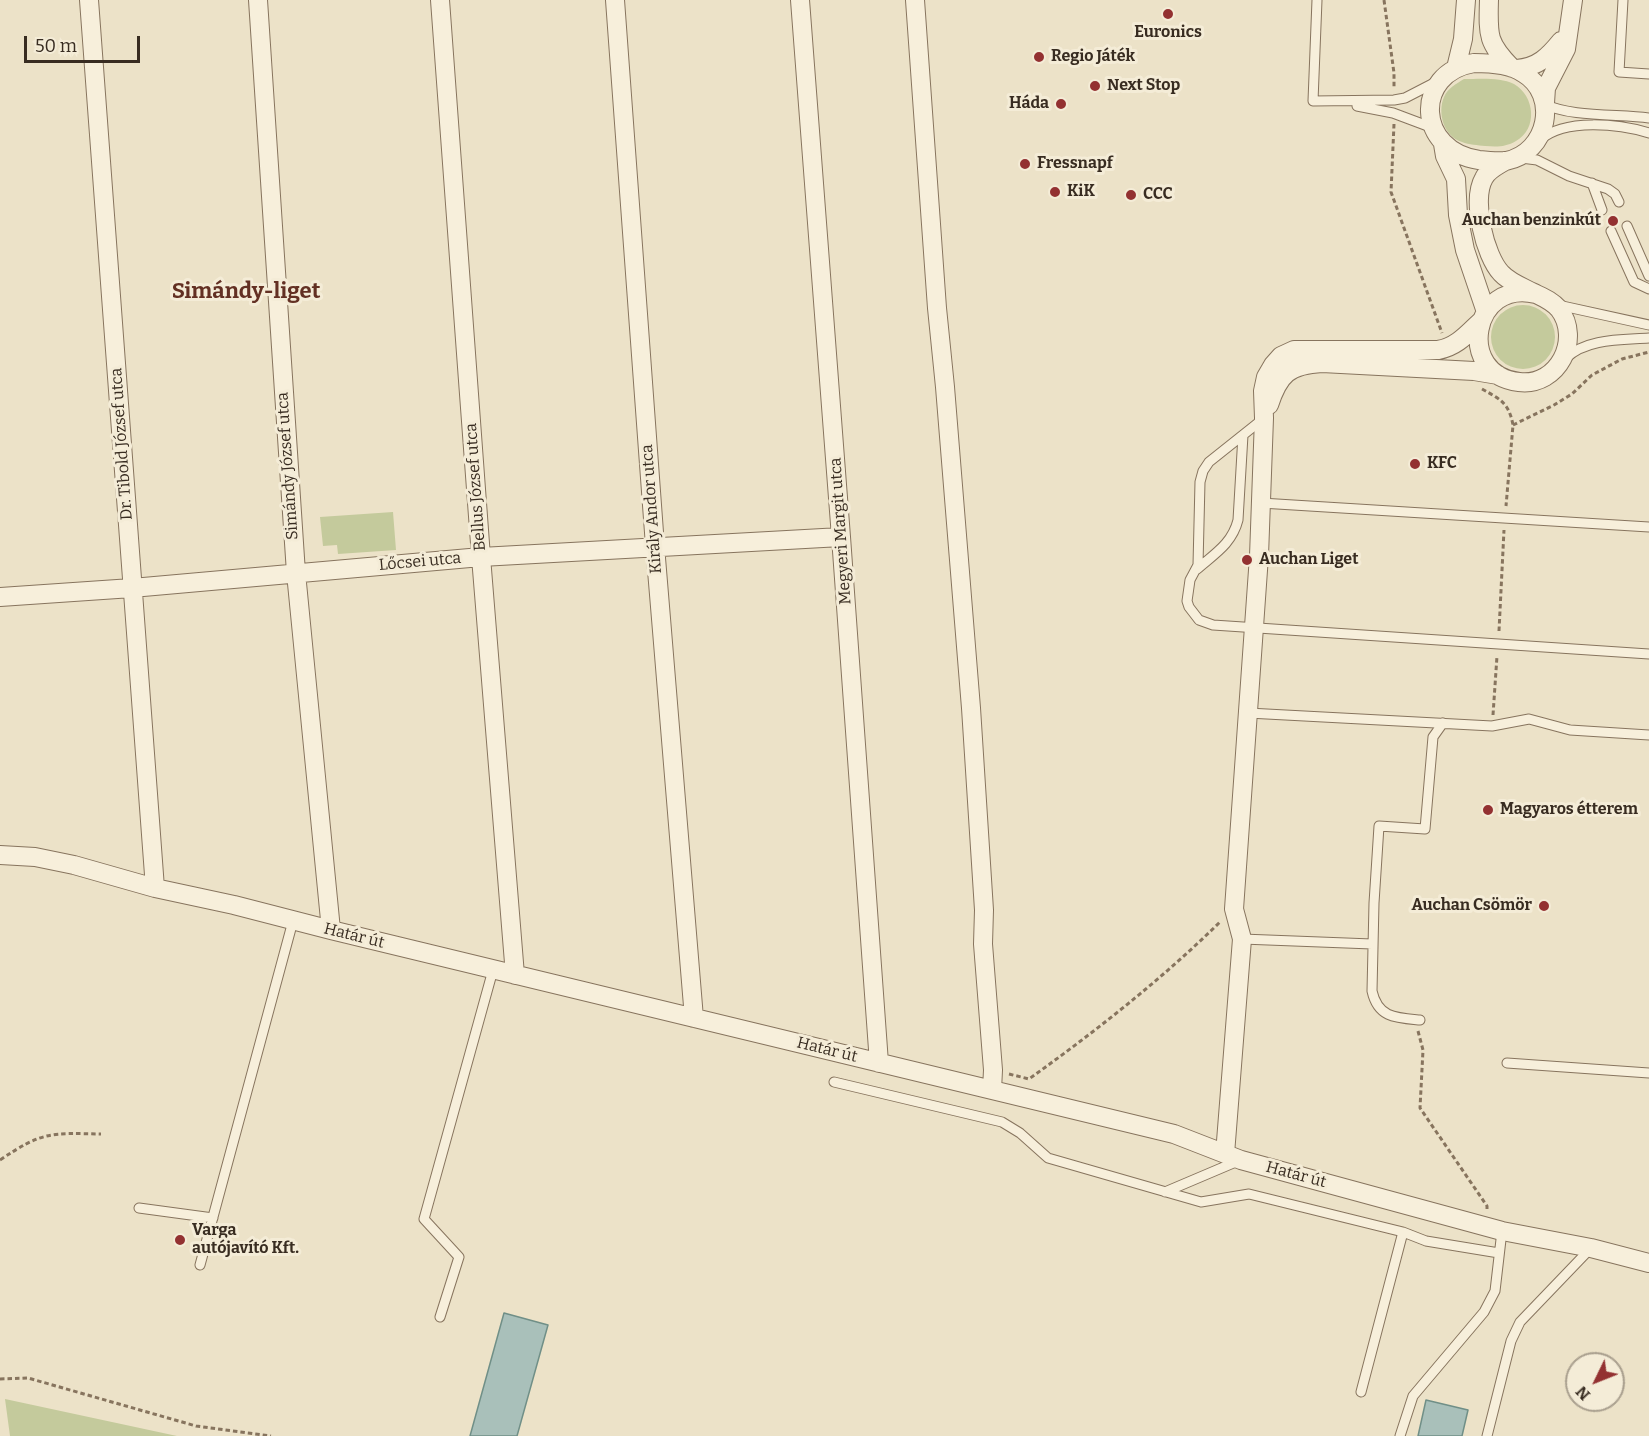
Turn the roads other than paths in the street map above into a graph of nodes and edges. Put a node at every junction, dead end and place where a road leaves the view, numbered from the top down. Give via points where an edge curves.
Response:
1 (89, 0) edge
2 (258, 0) edge
3 (440, 0) edge
4 (615, 0) edge
5 (801, 0) edge
6 (915, 0) edge
7 (1317, 0) edge
8 (1467, 0) edge
9 (1489, 0) edge
10 (1573, 0) edge
11 (1623, 0) edge
12 (1570, 31) junction
13 (1515, 69) junction
14 (1450, 73) junction
15 (1649, 74) edge
16 (1337, 102) junction
17 (1545, 104) junction
18 (1649, 118) edge
19 (1649, 133) edge
20 (1438, 136) junction
21 (1516, 156) junction
22 (1592, 183) junction
23 (1619, 202) dead end
24 (1602, 210) dead end
25 (1627, 226) dead end
26 (1611, 231) dead end
27 (1649, 276) edge
28 (1649, 290) edge
29 (1536, 294) junction
30 (1553, 304) junction
31 (1484, 316) junction
32 (1648, 324) edge
33 (1649, 339) edge
34 (1556, 368) junction
35 (1498, 375) junction
36 (1264, 418) junction
37 (1243, 435) junction
38 (1261, 503) junction
39 (1649, 527) edge
40 (842, 537) junction
41 (655, 546) junction
42 (481, 557) junction
43 (1196, 570) junction
44 (296, 573) junction
45 (132, 588) junction
46 (0, 597) edge
47 (1254, 627) junction
48 (1649, 654) edge
49 (1248, 713) junction
50 (1443, 723) junction
51 (1649, 735) edge
52 (0, 855) edge
53 (155, 888) junction
54 (293, 921) junction
55 (331, 930) junction
56 (1242, 939) junction
57 (1372, 944) junction
58 (493, 970) junction
59 (514, 975) junction
60 (694, 1018) junction
61 (1420, 1020) dead end
62 (879, 1063) junction
63 (1507, 1063) dead end
64 (1649, 1073) edge
65 (834, 1082) dead end
66 (992, 1090) junction
67 (1233, 1157) junction
68 (1165, 1192) junction
69 (140, 1208) dead end
70 (213, 1218) junction
71 (1503, 1231) junction
72 (1403, 1232) junction
73 (1591, 1248) junction
74 (1499, 1253) junction
75 (1649, 1263) edge
76 (200, 1265) dead end
77 (440, 1317) dead end
78 (1361, 1392) dead end
79 (1400, 1436) edge
80 (1487, 1436) edge

1 - 45 street, Dr. Tibold József utca
2 - 44 street, Simándy József utca
3 - 42 street, Bellus József utca
4 - 41 street, Király Andor utca
5 - 40 street, Megyeri Margit utca
6 - 66 street via 971,708
7 - 16 lane via 1313,101
8 - 14 street via 1463,39
9 - 13 street via 1489,32 1494,48
10 - 12 street
11 - 15 lane via 1619,72
12 - 13 street via 1542,62
12 - 17 street via 1546,88
13 - 14 street via 1479,63
13 - 17 street via 1536,84
14 - 16 lane via 1405,98
14 - 20 street via 1436,88 1431,103 1430,116
16 - 20 lane via 1393,113
17 - 18 lane via 1578,112
17 - 21 street via 1543,130
19 - 21 lane via 1571,126 1546,135
20 - 21 street via 1450,150 1465,158 1490,161
20 - 31 street via 1456,179 1458,215
21 - 22 lane via 1537,159
21 - 29 street via 1488,172 1482,182 1483,235 1492,261 1502,275
22 - 23 lane via 1612,191
22 - 24 lane
25 - 27 lane
26 - 28 lane via 1634,282
29 - 30 street
29 - 31 street via 1507,295
30 - 32 lane
30 - 34 street via 1564,318 1568,335 1566,353
31 - 35 street via 1478,338 1480,351
31 - 36 street via 1453,345 1438,351 1293,350 1276,360 1269,370 1263,392
33 - 34 lane via 1590,344 1569,355
34 - 35 street via 1545,377 1528,382
35 - 36 street via 1305,364 1280,380
36 - 37 lane
36 - 38 street
37 - 43 lane via 1235,533
37 - 43 lane via 1203,471
38 - 39 lane
38 - 47 street
40 - 41 street, Lőcsei utca
40 - 62 street, Megyeri Margit utca
41 - 42 street, Lőcsei utca
41 - 60 street, Király Andor utca
42 - 44 street, Lőcsei utca
42 - 59 street, Bellus József utca
43 - 47 lane via 1187,601 1199,620 1213,625
44 - 45 street, Lőcsei utca
44 - 55 street, Simándy József utca
45 - 46 street, Lőcsei utca
45 - 53 street, Dr. Tibold József utca
47 - 48 lane
47 - 49 street
49 - 50 lane
49 - 56 street via 1234,909
50 - 51 lane via 1492,726 1529,719 1570,730
50 - 57 lane via 1433,737 1425,829 1379,826
52 - 53 street, Határ út via 74,865
53 - 54 street, Határ út
54 - 55 street, Határ út
54 - 70 lane
55 - 58 street, Határ út
56 - 57 lane
56 - 67 street
57 - 61 lane via 1374,1000 1387,1015
58 - 59 street, Határ út
58 - 77 lane via 424,1219 459,1257
59 - 60 street, Határ út
60 - 62 street, Határ út
62 - 66 street, Határ út
63 - 64 lane
65 - 68 lane via 1002,1122 1048,1158
66 - 67 street, Határ út via 1174,1134
67 - 68 lane
67 - 71 street, Határ út
68 - 72 lane via 1201,1202 1249,1194
69 - 70 lane
70 - 76 lane
71 - 73 street, Határ út
71 - 74 lane
72 - 74 lane via 1426,1241
72 - 78 lane
73 - 75 street, Határ út
73 - 80 lane via 1520,1322 1511,1341
74 - 79 lane via 1495,1291 1484,1312 1413,1396

